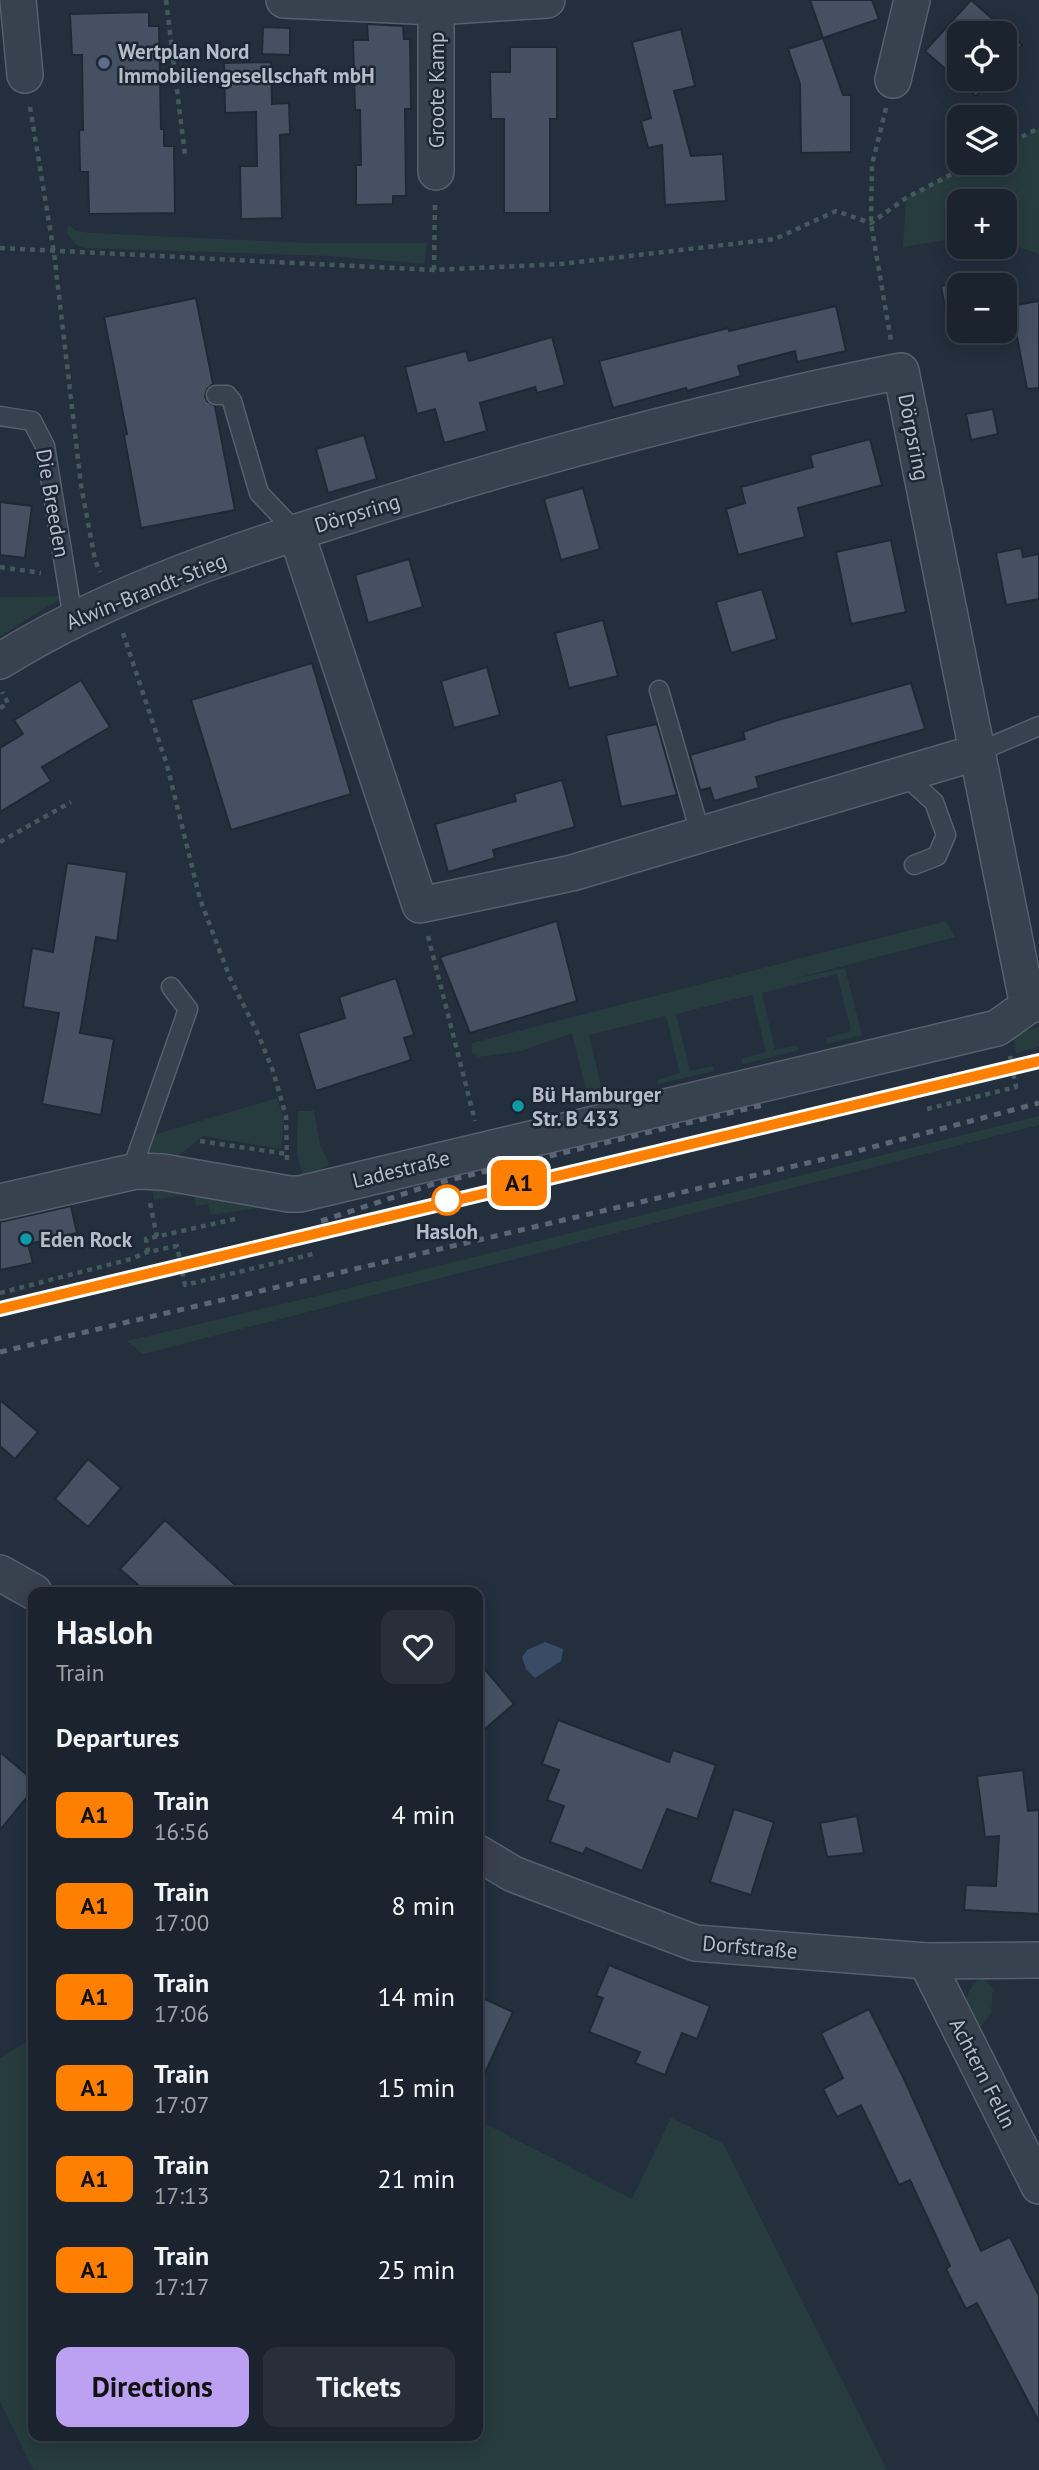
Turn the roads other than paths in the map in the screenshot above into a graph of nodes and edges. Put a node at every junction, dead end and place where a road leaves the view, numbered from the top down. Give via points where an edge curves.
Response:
1 (18, 0) edge
2 (284, 0) edge
3 (547, 0) edge
4 (912, 0) edge
5 (436, 8) junction
6 (25, 75) road end
7 (893, 80) road end
8 (436, 172) road end
9 (216, 396) dead end
10 (0, 416) edge
11 (296, 532) junction
12 (73, 619) junction
13 (0, 660) edge
14 (659, 690) dead end
15 (1039, 726) edge
16 (978, 752) junction
17 (903, 774) junction
18 (701, 836) junction
19 (914, 865) dead end
20 (171, 987) dead end
21 (1034, 1004) edge
22 (131, 1172) junction
23 (0, 1202) edge
24 (0, 1573) edge
25 (28, 1589) edge
26 (483, 1856) edge
27 (1039, 1960) edge
28 (926, 1961) junction
29 (1039, 2186) edge

1 - 6 street
2 - 5 street, Groote Kamp
3 - 5 street, Groote Kamp
4 - 7 street
5 - 8 street, Groote Kamp
9 - 11 lane via 227,395 232,401 259,493
10 - 12 lane, Die Breeden via 32,421 45,446
11 - 12 street, Alwin-Brandt-Stieg
11 - 16 street, Dörpsring via 628,432 901,370
11 - 18 street, Dörpsring via 420,905 572,873
12 - 13 street, Alwin-Brandt-Stieg
14 - 18 lane
15 - 16 lane
16 - 17 street
16 - 21 street, Dörpsring
17 - 18 street
17 - 19 lane via 934,802 946,835 937,856
20 - 22 lane via 188,1009
21 - 22 street, Ladestraße via 997,1028 289,1194 163,1172
22 - 23 street, Ladestraße
24 - 25 street
26 - 28 street, Dorfstraße via 513,1874 695,1943
27 - 28 street, Dorfstraße
28 - 29 street, Achtern Felln

